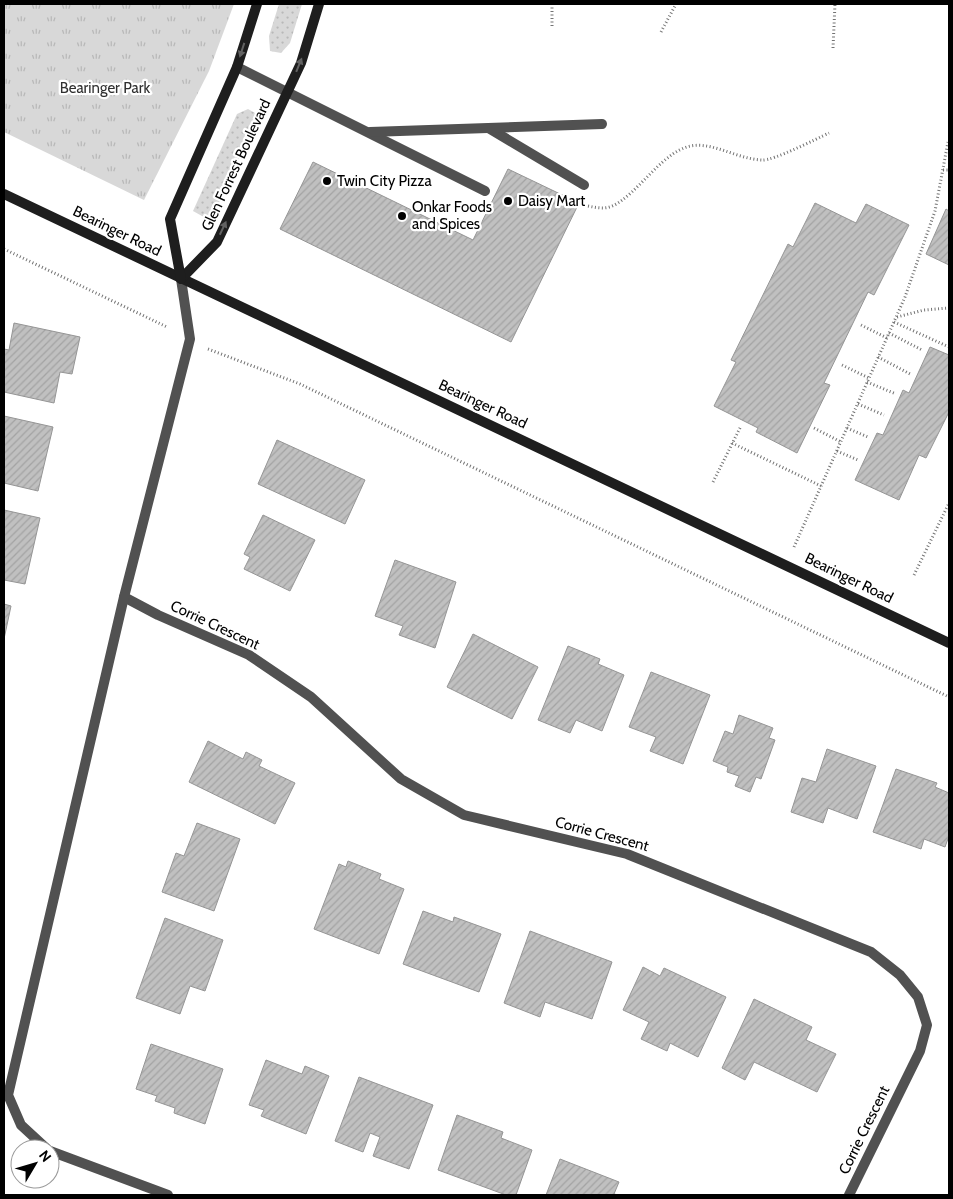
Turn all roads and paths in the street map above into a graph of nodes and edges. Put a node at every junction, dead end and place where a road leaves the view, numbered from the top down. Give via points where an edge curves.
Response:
1 (257, 4) edge
2 (319, 4) edge
3 (552, 4) edge
4 (676, 4) edge
5 (835, 4) edge
6 (552, 26) dead end
7 (661, 32) dead end
8 (833, 48) dead end
9 (236, 67) junction
10 (288, 91) junction
11 (602, 124) dead end
12 (490, 128) junction
13 (369, 132) junction
14 (828, 133) dead end
15 (948, 142) edge
16 (943, 170) junction
17 (949, 170) edge
18 (584, 185) joint
19 (485, 191) dead end
20 (4, 194) edge
21 (4, 249) edge
22 (181, 279) junction
23 (949, 308) edge
24 (896, 317) junction
25 (894, 322) junction
26 (159, 323) dead end
27 (861, 325) dead end
28 (889, 333) junction
29 (887, 338) junction
30 (949, 347) edge
31 (209, 349) dead end
32 (922, 350) dead end
33 (878, 357) junction
34 (842, 365) dead end
35 (912, 374) dead end
36 (868, 380) junction
37 (896, 394) dead end
38 (858, 404) junction
39 (884, 415) dead end
40 (741, 426) dead end
41 (814, 428) dead end
42 (847, 428) junction
43 (868, 437) dead end
44 (841, 442) junction
45 (732, 443) junction
46 (837, 451) junction
47 (858, 460) dead end
48 (713, 482) dead end
49 (821, 486) junction
50 (949, 503) edge
51 (786, 564) junction
52 (914, 574) dead end
53 (124, 597) junction
54 (949, 643) edge
55 (949, 697) edge
56 (37, 1139) edge
57 (60, 1154) edge
58 (168, 1195) edge
59 (849, 1195) edge

1 -> 9 street
10 -> 2 street, Glen Forrest Boulevard via 301,63
3 - 6 path
4 - 7 path
5 - 8 path
9 - 10 street
9 - 22 street via 170,219
10 - 13 street
22 -> 10 street, Glen Forrest Boulevard via 217,242
11 - 12 street
12 - 13 street
12 - 18 street
13 - 19 street
14 - 18 path via 764,161 738,158 697,144 682,148 664,160 617,205 604,208 587,206
15 - 16 path
16 - 17 path
16 - 24 path via 935,211
20 - 22 street, Bearinger Road
21 - 26 path
22 - 51 street, Bearinger Road
22 - 53 street via 190,339
23 - 24 path
24 - 25 path
25 - 28 path
25 - 30 path
27 - 29 path
28 - 29 path
28 - 32 path
29 - 33 path
31 - 55 path via 300,384
33 - 35 path
33 - 36 path
34 - 36 path
36 - 37 path
36 - 38 path
38 - 39 path
38 - 42 path
40 - 45 path
41 - 44 path
42 - 43 path
42 - 44 path
44 - 46 path
45 - 48 path
45 - 49 path
46 - 47 path
46 - 49 path
49 - 51 path
50 - 52 path
51 - 54 street, Bearinger Road
53 - 56 street via 8,1095 21,1125
53 - 59 street, Corrie Crescent via 249,655 311,696 402,779 464,814 627,854 870,952 900,975 918,997 927,1025 920,1051
57 - 58 street

